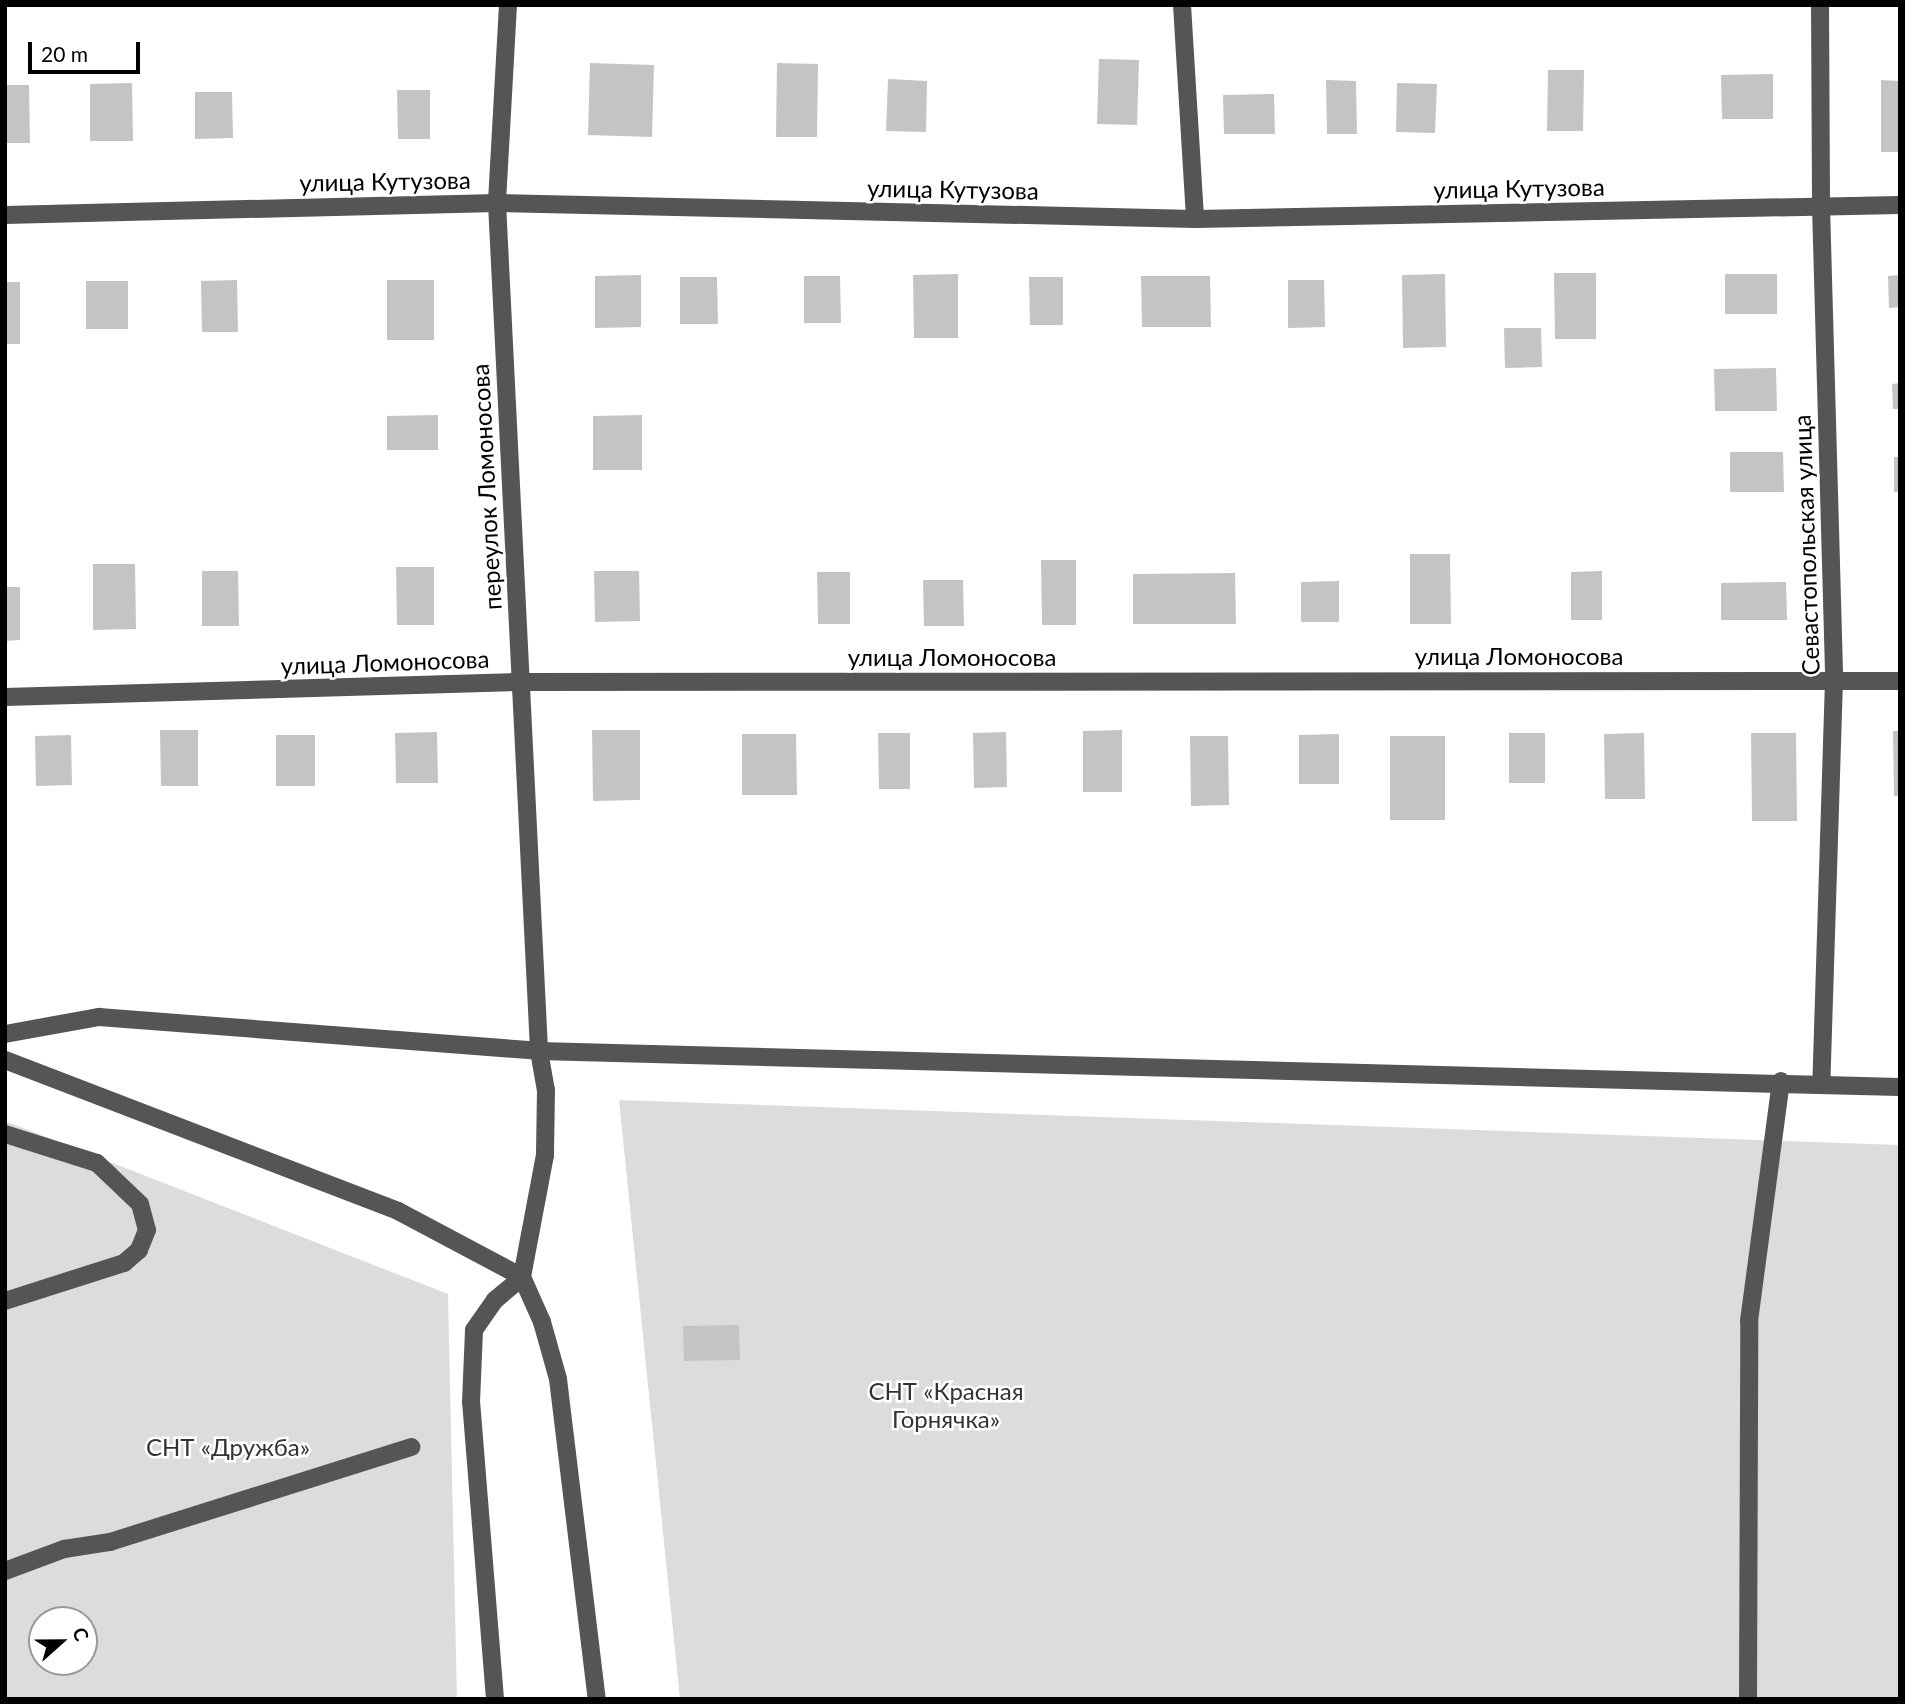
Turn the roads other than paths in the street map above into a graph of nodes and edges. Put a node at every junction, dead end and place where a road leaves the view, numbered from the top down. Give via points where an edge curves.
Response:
1 (508, 5) edge
2 (1182, 5) edge
3 (1820, 5) edge
4 (497, 203) junction
5 (1821, 205) junction
6 (1900, 205) edge
7 (5, 215) edge
8 (1195, 219) junction
9 (1835, 680) junction
10 (1900, 681) edge
11 (520, 682) junction
12 (5, 697) edge
13 (5, 1034) edge
14 (539, 1051) junction
15 (5, 1060) edge
16 (1781, 1082) junction
17 (1821, 1083) junction
18 (1900, 1087) edge
19 (5, 1134) edge
20 (522, 1277) junction
21 (5, 1301) edge
22 (411, 1447) dead end
23 (5, 1571) edge
24 (495, 1699) edge
25 (597, 1699) edge
26 (1748, 1699) edge

1 - 4 street, переулок Ломоносова
2 - 8 street
3 - 5 street, Севастопольская улица
4 - 7 street, улица Кутузова
4 - 8 street, улица Кутузова
4 - 11 street, переулок Ломоносова
5 - 6 street, улица Кутузова
5 - 8 street, улица Кутузова
5 - 9 street, Севастопольская улица
9 - 10 street, улица Ломоносова
9 - 11 street, улица Ломоносова
9 - 17 street, Севастопольская улица
11 - 12 street, улица Ломоносова
11 - 14 street, переулок Ломоносова
13 - 14 street via 99,1017
14 - 16 street
14 - 20 street, переулок Ломоносова via 546,1090 545,1155
15 - 20 street via 398,1211
16 - 17 street
16 - 26 street via 1749,1321
17 - 18 street
19 - 21 street via 97,1163 141,1204 147,1230 139,1250 124,1263
20 - 24 street via 495,1300 474,1330 471,1402
20 - 25 street via 542,1322 558,1380
22 - 23 street via 110,1542 64,1549

